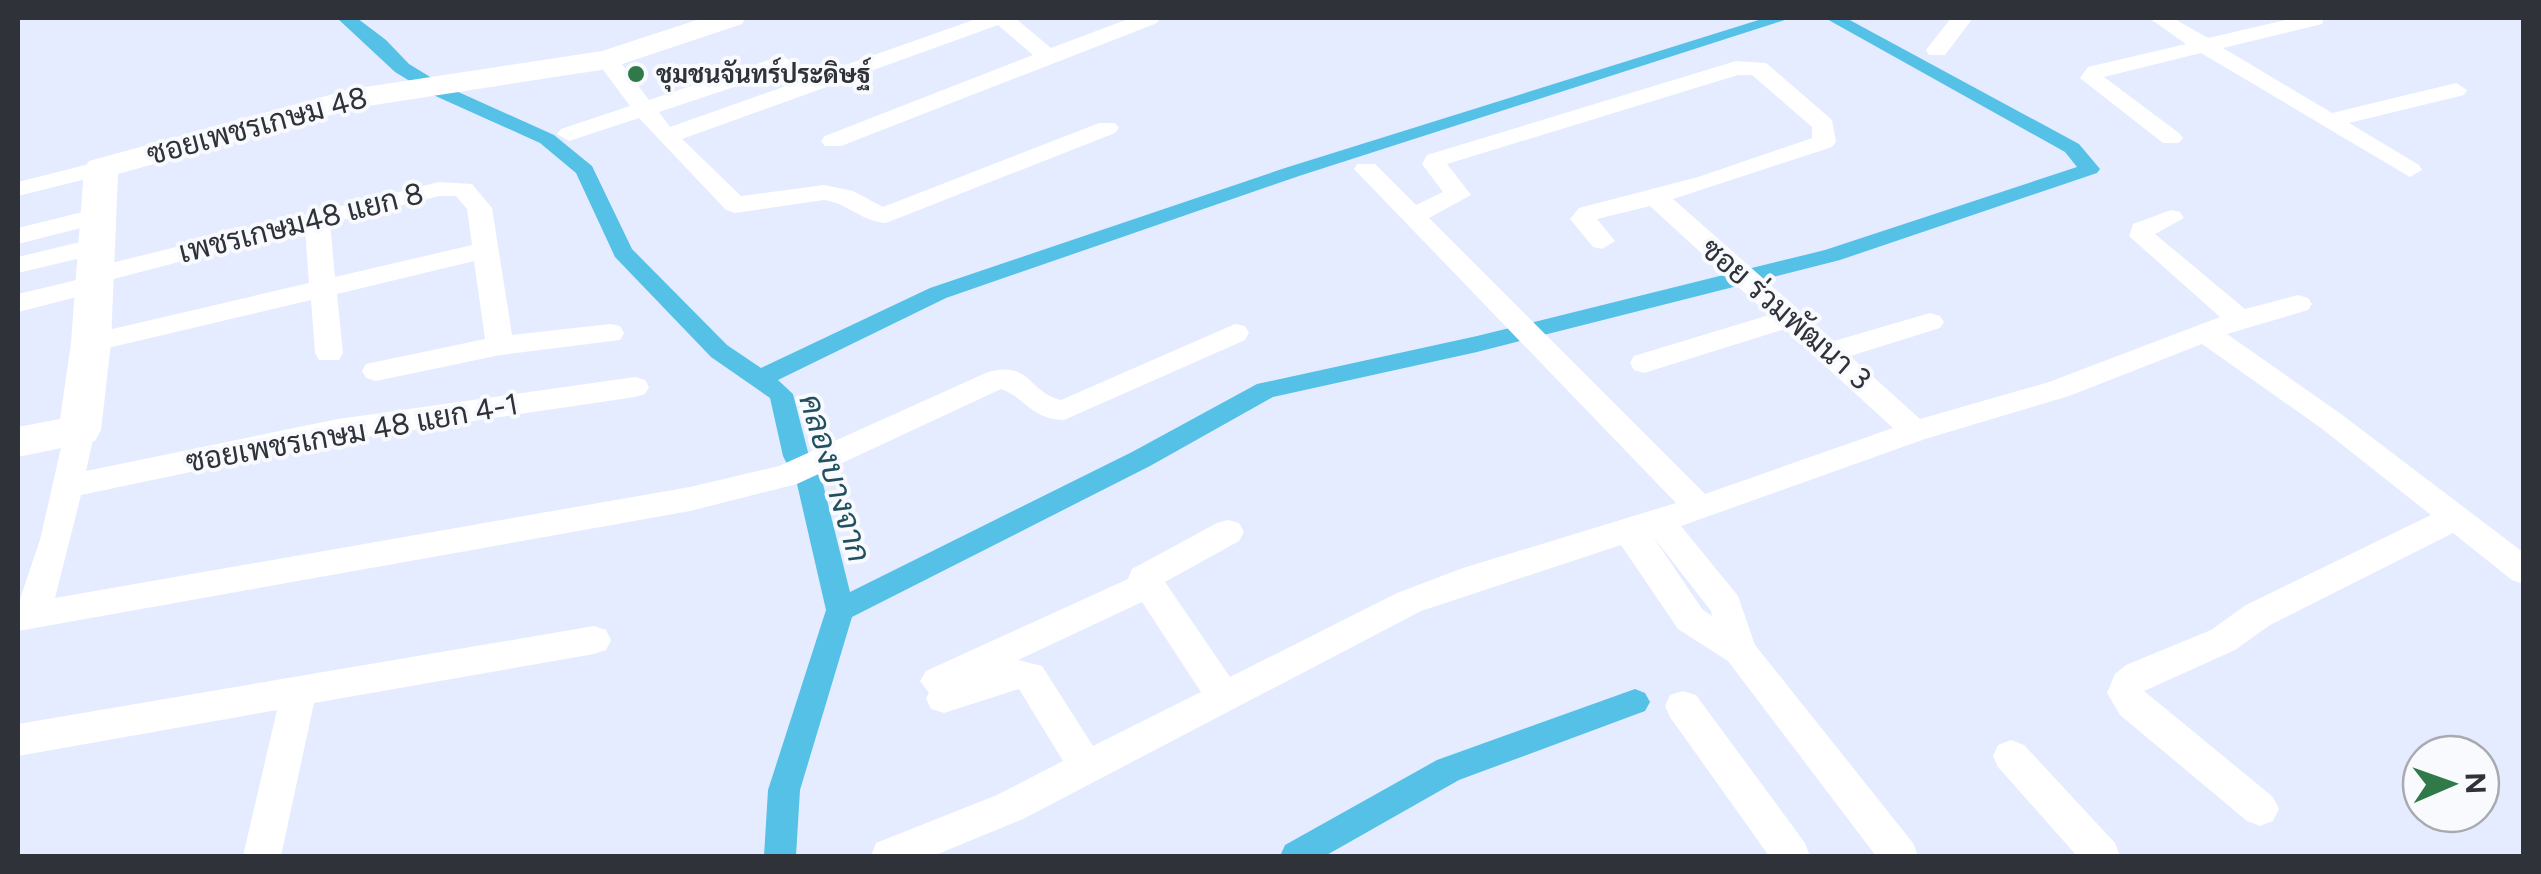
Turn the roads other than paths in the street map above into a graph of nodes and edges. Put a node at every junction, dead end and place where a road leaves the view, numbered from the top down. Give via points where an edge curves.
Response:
1 (730, 18) edge
2 (1001, 18) edge
3 (1148, 18) edge
4 (1962, 18) edge
5 (2159, 18) edge
6 (2314, 19) edge
7 (2202, 45) junction
8 (1936, 50) dead end
9 (1046, 55) junction
10 (608, 60) junction
11 (783, 63) dead end
12 (2456, 90) dead end
13 (643, 109) junction
14 (2328, 121) junction
15 (1107, 128) dead end
16 (569, 134) dead end
17 (668, 136) junction
18 (2171, 138) dead end
19 (833, 141) dead end
20 (102, 168) junction
21 (1366, 169) dead end
22 (2410, 170) dead end
23 (18, 190) edge
24 (1658, 198) junction
25 (1412, 216) junction
26 (2171, 218) dead end
27 (318, 220) junction
28 (18, 236) edge
29 (1602, 241) dead end
30 (486, 250) junction
31 (96, 255) junction
32 (18, 265) edge
33 (322, 289) junction
34 (18, 303) edge
35 (2298, 304) dead end
36 (1790, 318) junction
37 (2240, 319) junction
38 (1930, 322) dead end
39 (610, 333) dead end
40 (2206, 333) junction
41 (1235, 334) dead end
42 (92, 343) junction
43 (500, 346) junction
44 (1831, 352) junction
45 (329, 353) dead end
46 (1644, 363) dead end
47 (376, 371) dead end
48 (635, 386) dead end
49 (80, 430) junction
50 (1915, 431) junction
51 (18, 442) edge
52 (69, 486) junction
53 (1700, 508) junction
54 (2456, 517) junction
55 (1644, 526) junction
56 (1228, 532) dead end
57 (2524, 571) edge
58 (1146, 586) junction
59 (26, 616) edge
60 (594, 640) dead end
61 (299, 692) junction
62 (1224, 698) junction
63 (1683, 706) dead end
64 (18, 740) edge
65 (2012, 756) dead end
66 (1087, 768) junction
67 (2260, 810) dead end
68 (262, 856) edge
69 (890, 856) edge
70 (1791, 856) edge
71 (1899, 856) edge
72 (2102, 856) edge

1 - 10 street, ซอยเพชรเกษม 48
2 - 9 street
2 - 17 street
3 - 9 street
4 - 8 street
5 - 7 street
6 - 7 street
7 - 14 street
7 - 18 street via 2090,78
9 - 19 street
10 - 13 street
10 - 20 street, ซอยเพชรเกษม 48 via 352,99
11 - 13 street
12 - 14 street
13 - 16 street
13 - 17 street
14 - 22 street
15 - 17 street via 873,215 838,194 735,205
20 - 23 street
20 - 31 street
21 - 25 street
24 - 25 street via 1824,142 1824,125 1758,68 1736,68 1436,160 1458,195
24 - 29 street via 1588,213 1583,219
24 - 36 street, ซอย ร่วมพัฒนา 3
25 - 53 street
26 - 37 street via 2142,230 2142,236
27 - 30 street, เพชรเกษม48 แยก 8 via 462,188 479,208
27 - 31 street, เพชรเกษม48 แยก 8
27 - 33 street
28 - 31 street
30 - 33 street
30 - 43 street, เพชรเกษม48 แยก 8
31 - 32 street
31 - 34 street
31 - 42 street
33 - 42 street
33 - 45 street
35 - 37 street
36 - 44 street, ซอย ร่วมพัฒนา 3
36 - 46 street
37 - 40 street
38 - 44 street
39 - 43 street
40 - 50 street via 2059,390
40 - 54 street
41 - 59 street via 1064,410 1042,406 1016,380 998,379 786,476 651,508
42 - 49 street
43 - 47 street
44 - 50 street, ซอย ร่วมพัฒนา 3
48 - 52 street, ซอยเพชรเกษม 48 แยก 4-1 via 338,430
49 - 51 street
49 - 52 street
50 - 53 street
52 - 59 street
53 - 55 street
54 - 57 street
54 - 67 street via 2127,684 2124,693 2132,704
55 - 62 street via 1409,602
55 - 71 street via 1690,619 1740,651
56 - 58 street via 1150,572
58 - 62 street
58 - 66 street via 941,690 1030,676
60 - 61 street
61 - 64 street
61 - 68 street
62 - 66 street
63 - 70 street
65 - 72 street
66 - 69 street

